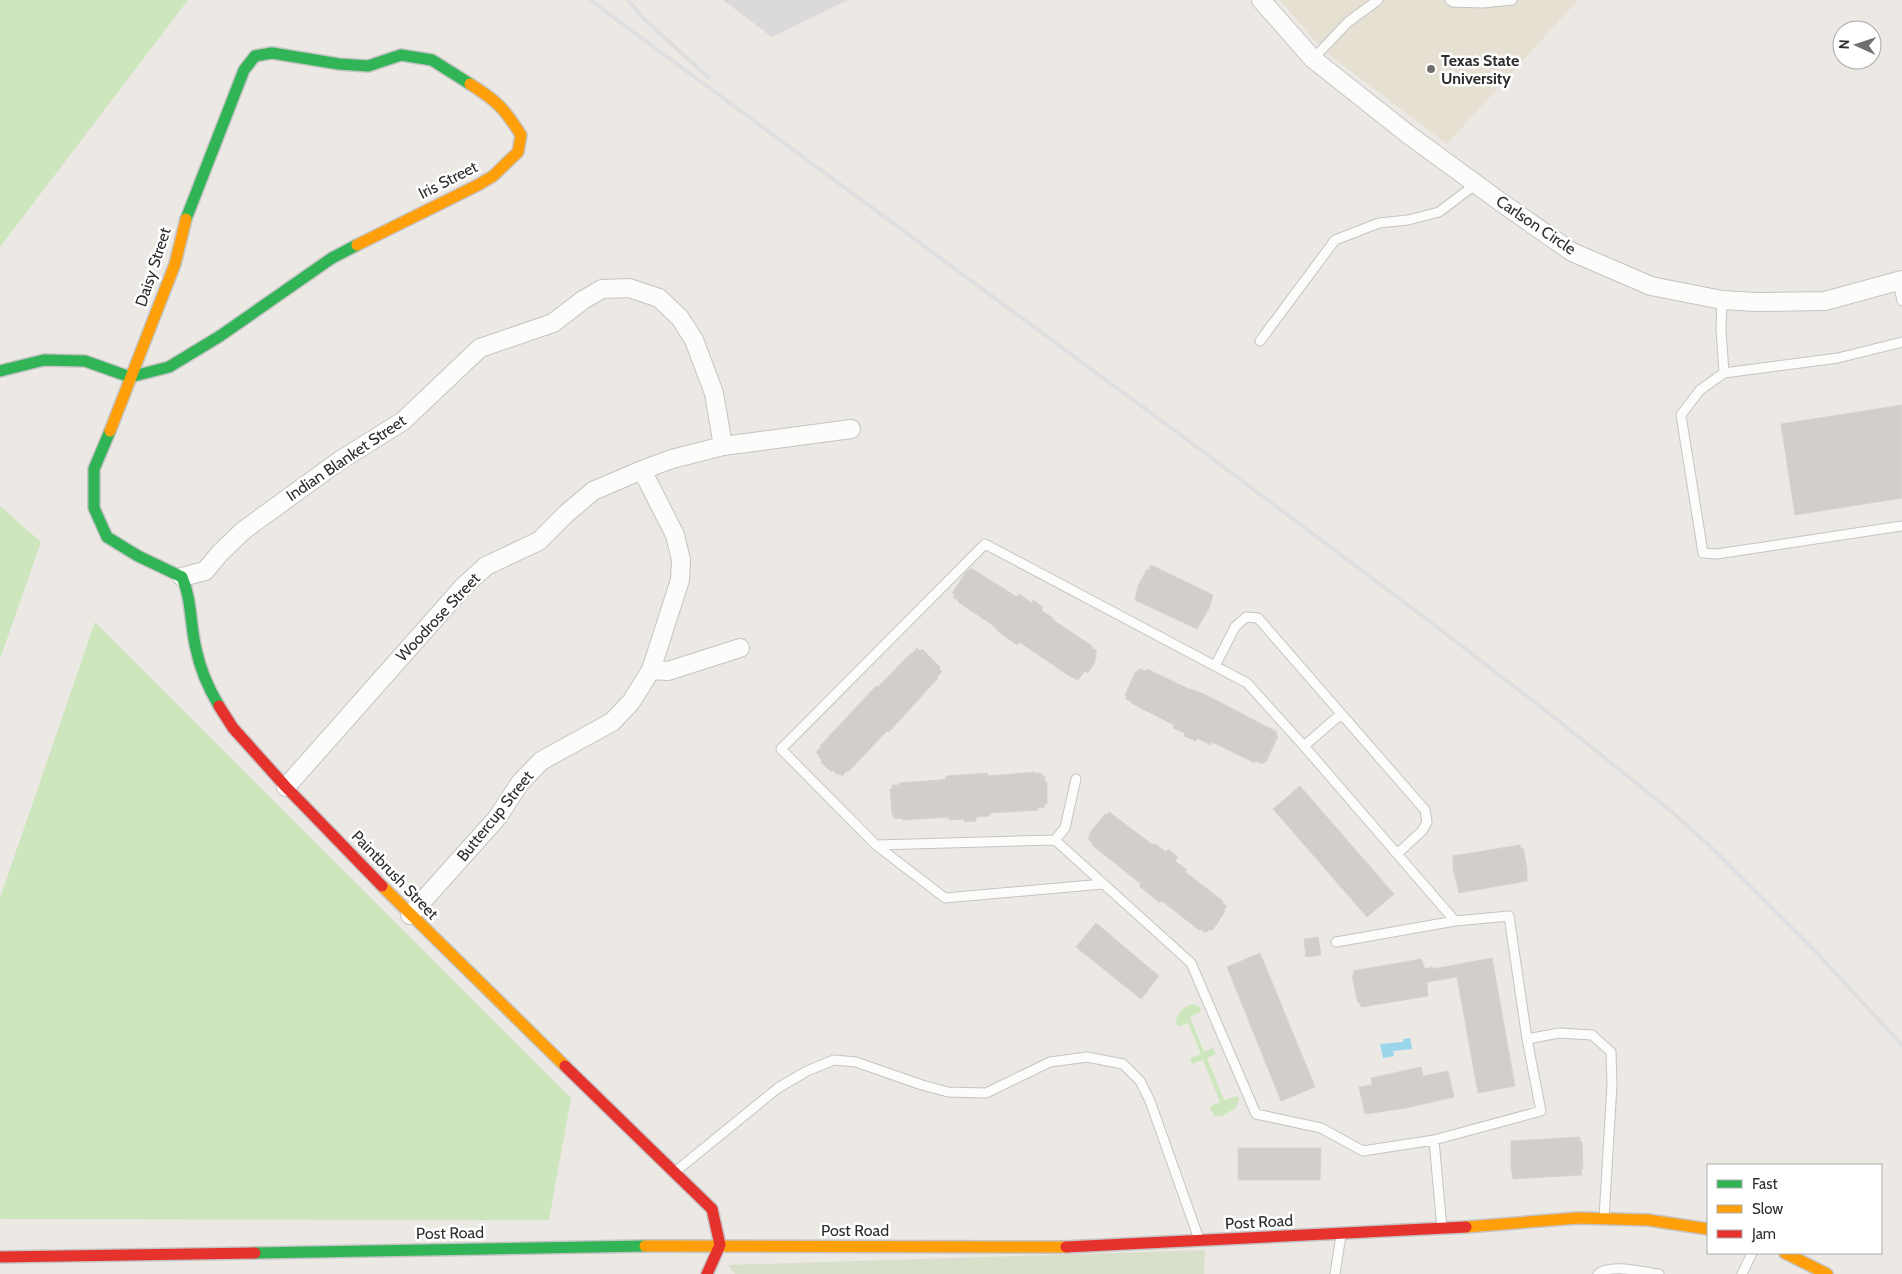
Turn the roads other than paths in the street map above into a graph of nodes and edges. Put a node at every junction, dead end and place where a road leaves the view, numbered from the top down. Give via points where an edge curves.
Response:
1 (1261, 0) edge
2 (1378, 0) edge
3 (1450, 0) edge
4 (1512, 0) edge
5 (272, 53) joint
6 (1313, 59) junction
7 (1476, 184) junction
8 (1900, 280) edge
9 (1722, 300) junction
10 (1902, 301) edge
11 (1260, 341) dead end
12 (1902, 342) edge
13 (0, 371) edge
14 (1724, 373) junction
15 (130, 377) junction
16 (850, 429) dead end
17 (723, 446) junction
18 (642, 470) junction
19 (1902, 526) edge
20 (182, 577) junction
21 (740, 648) dead end
22 (1215, 666) junction
23 (651, 670) junction
24 (1341, 714) junction
25 (1304, 746) junction
26 (1076, 778) dead end
27 (286, 787) junction
28 (1055, 840) junction
29 (876, 845) junction
30 (1398, 854) junction
31 (1103, 884) junction
32 (410, 915) junction
33 (1456, 922) junction
34 (1336, 942) dead end
35 (1527, 1039) junction
36 (1434, 1140) junction
37 (674, 1172) junction
38 (1604, 1218) junction
39 (1442, 1229) junction
40 (1707, 1229) edge
41 (1342, 1234) junction
42 (1200, 1241) junction
43 (720, 1246) junction
44 (1752, 1254) edge
45 (1787, 1254) edge
46 (0, 1257) edge
47 (707, 1274) edge
48 (1335, 1274) edge
49 (1598, 1274) edge
50 (1659, 1274) edge
51 (1742, 1274) edge
52 (1827, 1274) edge

1 - 6 street, Carlson Circle
2 - 6 lane via 1348,22
3 - 4 lane via 1483,3
5 - 15 street, Daisy Street via 255,56 244,70 186,219 175,264
5 - 15 street, Iris Street via 368,66 401,55 432,60 492,98 507,112 521,135 518,152 493,176 332,258 220,336 169,367
6 - 7 street, Carlson Circle
7 - 9 street, Carlson Circle via 1572,252 1651,286
7 - 11 lane via 1439,212 1379,223 1335,240
8 - 9 street, Carlson Circle via 1825,301
8 - 10 lane
9 - 14 lane
12 - 14 lane via 1838,358
13 - 15 street via 44,360 86,361
14 - 19 lane via 1700,390 1681,415 1703,553 1717,554
15 - 20 street, Daisy Street via 94,469 94,508 107,537
16 - 17 street, Woodrose Street
17 - 18 street, Woodrose Street
17 - 20 street, Indian Blanket Street via 714,393 694,340 680,318 659,298 629,288 602,289 553,323 480,348 403,421 332,466 244,530 205,571
18 - 23 street, Buttercup Street via 675,536 680,560 680,580
18 - 27 street, Woodrose Street via 593,491 539,541 486,566 435,617
20 - 27 street, Paintbrush Street via 188,591 196,649 210,690 233,728
21 - 23 street via 668,671
22 - 24 lane via 1235,627 1246,617 1258,618
22 - 25 lane via 1247,683
22 - 29 lane via 985,544 781,749
23 - 32 street, Buttercup Street via 631,702 612,722 541,760 520,783 497,818
24 - 25 lane
24 - 30 lane via 1424,810 1426,822 1422,831
25 - 30 lane
26 - 28 lane via 1064,828
27 - 32 street, Paintbrush Street
28 - 29 lane
28 - 31 lane
29 - 31 lane via 945,898
30 - 33 lane
31 - 36 lane via 1190,963 1256,1114 1321,1128 1363,1151
32 - 37 street, Paintbrush Street
33 - 34 lane
33 - 35 lane via 1509,916
35 - 36 lane via 1541,1111
35 - 38 lane via 1559,1034 1592,1034 1611,1052
36 - 39 lane
37 - 42 lane via 778,1088 834,1060 856,1062 948,1092 986,1093 1050,1062 1087,1057 1124,1064 1140,1081
37 - 43 street, Paintbrush Street via 712,1209
38 - 39 street, Post Road
38 - 40 street, Post Road via 1648,1220
39 - 41 street, Post Road
41 - 42 street, Post Road
41 - 48 lane
42 - 43 street, Post Road via 1056,1247
43 - 46 street, Post Road
43 - 47 street
44 - 51 lane
45 - 52 street
49 - 50 lane via 1616,1268

